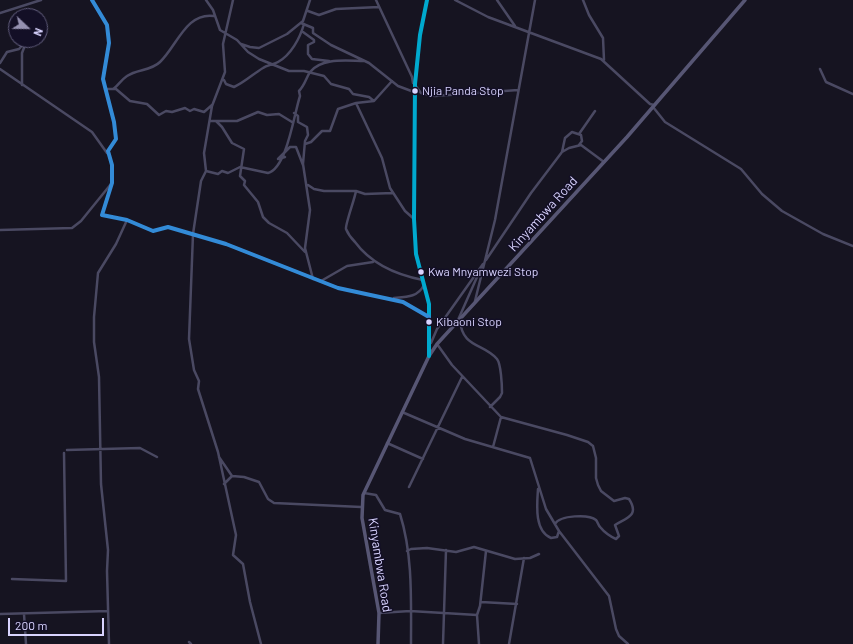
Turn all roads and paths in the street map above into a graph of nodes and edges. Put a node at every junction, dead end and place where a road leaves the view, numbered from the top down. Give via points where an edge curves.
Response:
1 (41, 0) edge
2 (92, 0) edge
3 (206, 0) edge
4 (232, 0) edge
5 (310, 0) edge
6 (376, 0) edge
7 (427, 0) edge
8 (455, 0) edge
9 (497, 0) edge
10 (535, 0) edge
11 (583, 0) edge
12 (745, 0) edge
13 (380, 7) junction
14 (308, 10) junction
15 (0, 13) edge
16 (214, 16) junction
17 (303, 24) junction
18 (515, 27) junction
19 (529, 31) junction
20 (224, 32) junction
21 (302, 32) junction
22 (240, 43) junction
23 (20, 48) edge
24 (24, 48) edge
25 (364, 60) junction
26 (604, 60) junction
27 (332, 62) junction
28 (0, 63) edge
29 (271, 65) junction
30 (820, 68) dead end
31 (0, 70) edge
32 (310, 72) junction
33 (224, 77) junction
34 (392, 81) junction
35 (414, 84) junction
36 (22, 85) junction
37 (414, 88) junction
38 (105, 89) junction
39 (113, 89) junction
40 (518, 90) junction
41 (414, 92) junction
42 (853, 94) edge
43 (374, 101) junction
44 (356, 103) junction
45 (213, 104) junction
46 (654, 106) junction
47 (595, 111) dead end
48 (294, 113) junction
49 (210, 121) junction
50 (216, 121) junction
51 (292, 122) junction
52 (579, 134) junction
53 (305, 144) junction
54 (578, 146) junction
55 (562, 152) junction
56 (108, 153) junction
57 (283, 156) junction
58 (604, 162) junction
59 (240, 167) junction
60 (304, 169) junction
61 (206, 170) junction
62 (112, 183) junction
63 (307, 185) junction
64 (356, 190) junction
65 (393, 193) junction
66 (414, 219) junction
67 (127, 220) junction
68 (0, 230) edge
69 (193, 234) junction
70 (853, 246) edge
71 (305, 252) junction
72 (373, 262) junction
73 (484, 263) junction
74 (313, 279) junction
75 (423, 280) junction
76 (321, 281) junction
77 (424, 284) junction
78 (393, 298) junction
79 (474, 304) junction
80 (429, 318) junction
81 (458, 321) junction
82 (437, 344) junction
83 (430, 345) junction
84 (430, 356) junction
85 (462, 377) junction
86 (490, 407) junction
87 (402, 412) junction
88 (501, 417) junction
89 (437, 428) junction
90 (386, 443) junction
91 (492, 447) junction
92 (100, 449) junction
93 (67, 450) dead end
94 (64, 452) dead end
95 (218, 454) junction
96 (157, 457) dead end
97 (423, 459) junction
98 (232, 476) junction
99 (224, 484) junction
100 (538, 486) junction
101 (409, 487) dead end
102 (364, 493) junction
103 (361, 507) junction
104 (555, 524) junction
105 (559, 531) junction
106 (446, 550) junction
107 (407, 551) junction
108 (486, 552) junction
109 (539, 554) dead end
110 (524, 558) junction
111 (12, 579) dead end
112 (481, 602) dead end
113 (517, 604) junction
114 (108, 611) junction
115 (410, 611) junction
116 (379, 612) junction
117 (445, 612) junction
118 (0, 614) edge
119 (24, 614) junction
120 (477, 615) junction
121 (26, 644) edge
122 (109, 644) edge
123 (261, 644) edge
124 (378, 644) edge
125 (410, 644) edge
126 (443, 644) edge
127 (479, 644) edge
128 (509, 644) edge
129 (628, 644) edge

1 - 15 street
2 - 38 street via 104,20 108,33 103,74
3 - 16 street
4 - 20 street
5 - 14 street
6 - 13 street
7 - 35 street
8 - 18 street
9 - 18 street
10 - 19 street
11 - 26 street via 588,15 603,38
12 - 46 street, Kinyambwa Road
13 - 14 street via 336,10 319,15
13 - 37 street via 412,76
14 - 17 street
16 - 20 street via 220,30
16 - 39 street via 204,15 195,19 161,62 127,76
17 - 21 street
17 - 22 street via 264,46 255,48
17 - 25 street via 313,28 313,33 324,41
18 - 19 street
19 - 26 street
19 - 40 street
20 - 22 street
20 - 33 street
21 - 27 street via 314,40 308,45 308,54 312,59
21 - 29 street via 286,56
22 - 29 street via 253,56
23 - 28 street via 7,52
24 - 36 street
25 - 27 street
25 - 34 street
26 - 46 street
27 - 32 street
29 - 32 street via 289,71
29 - 33 street via 263,67 234,87 226,84
30 - 42 street via 826,82
31 - 36 street
32 - 43 street via 324,76 331,84 349,89 353,94
32 - 48 street via 299,91 300,96
33 - 45 street
34 - 41 street
34 - 43 street
35 - 37 street
35 - 40 street via 421,93 436,96
36 - 56 street via 92,132
37 - 41 street
38 - 39 street
38 - 56 street via 116,139
39 - 45 street via 120,91 133,103 147,104 159,114 185,108 204,112
40 - 73 street via 496,220
41 - 66 street
43 - 44 street
44 - 53 street via 338,110 330,131 322,131 311,142
44 - 65 street via 382,158 387,182
45 - 49 street
46 - 58 street, Kinyambwa Road
46 - 70 street via 665,122 741,169 762,194 782,210 817,231
47 - 52 street
48 - 51 street
48 - 53 street via 298,116 298,122 307,127
49 - 50 street
49 - 61 street via 204,153
50 - 51 street via 237,121 258,112 267,115 279,114
50 - 59 street via 232,143 244,149
51 - 57 street
52 - 54 street via 582,141
52 - 55 street via 568,134 562,144
53 - 60 street
54 - 55 street
54 - 58 street via 586,147
55 - 73 street
56 - 62 street via 112,165
57 - 59 street via 278,167 269,173
57 - 60 street via 285,157 278,159 290,147 296,147
58 - 79 street, Kinyambwa Road
59 - 61 street via 228,173 222,171 218,174
59 - 71 street via 244,185 258,202 263,217 287,233
60 - 63 street
61 - 69 street via 201,180
62 - 67 street via 102,215
62 - 68 street via 81,221 72,228
63 - 64 street via 320,191
63 - 71 street via 310,210
64 - 65 street via 365,194
64 - 72 street via 346,229
65 - 66 street
66 - 75 street via 416,254
67 - 69 street via 153,231 168,227
67 - 92 street via 112,252 98,272 96,285 94,326 99,377
69 - 74 street via 237,248
69 - 95 street via 190,354
71 - 74 street
72 - 75 street via 388,271
72 - 76 street via 347,266
73 - 79 street
73 - 81 street
73 - 83 street via 437,329
74 - 76 street
75 - 77 street
76 - 78 street via 343,289
77 - 78 street via 414,296
77 - 80 street via 429,304
78 - 80 street
79 - 81 street, Kinyambwa Road
80 - 83 street
81 - 82 street, Kinyambwa Road
81 - 86 street via 461,331 474,346 493,356 499,363 502,393
82 - 84 street, Kinyambwa Road
82 - 85 street
83 - 84 street
84 - 87 street, Kinyambwa Road
85 - 86 street
85 - 89 street
86 - 88 street
87 - 89 street
87 - 90 street, Kinyambwa Road
88 - 91 street
88 - 104 street via 588,442 595,450 599,488 614,501 629,499 633,509 625,521 615,525 619,536 616,539 601,529 595,520 586,516 560,519
89 - 91 street
89 - 97 street
90 - 97 street
90 - 102 street, Kinyambwa Road
91 - 100 street via 530,458
92 - 93 street
92 - 96 street via 140,448
92 - 114 street via 108,550
94 - 111 street via 66,581
95 - 98 street
95 - 99 street
97 - 101 street
98 - 99 street
98 - 103 street via 253,478 259,482 268,499 274,503
99 - 123 street via 236,535 232,556 243,564
100 - 104 street via 546,509
100 - 105 street via 537,513 542,529 551,538 557,537
102 - 103 street, Kinyambwa Road
102 - 107 street via 376,495 385,510 400,514
103 - 116 street, Kinyambwa Road
104 - 105 street
105 - 129 street via 609,596 616,629 619,636
106 - 107 street via 427,548
106 - 108 street via 456,552 474,547
106 - 117 street
107 - 115 street via 411,588
108 - 110 street via 514,559
108 - 120 street
109 - 110 street
110 - 113 street
112 - 113 street
113 - 128 street
114 - 119 street
114 - 122 street
115 - 116 street
115 - 117 street
115 - 125 street
116 - 124 street, Kinyambwa Road
117 - 120 street
117 - 126 street
118 - 119 street
119 - 121 street
120 - 127 street

